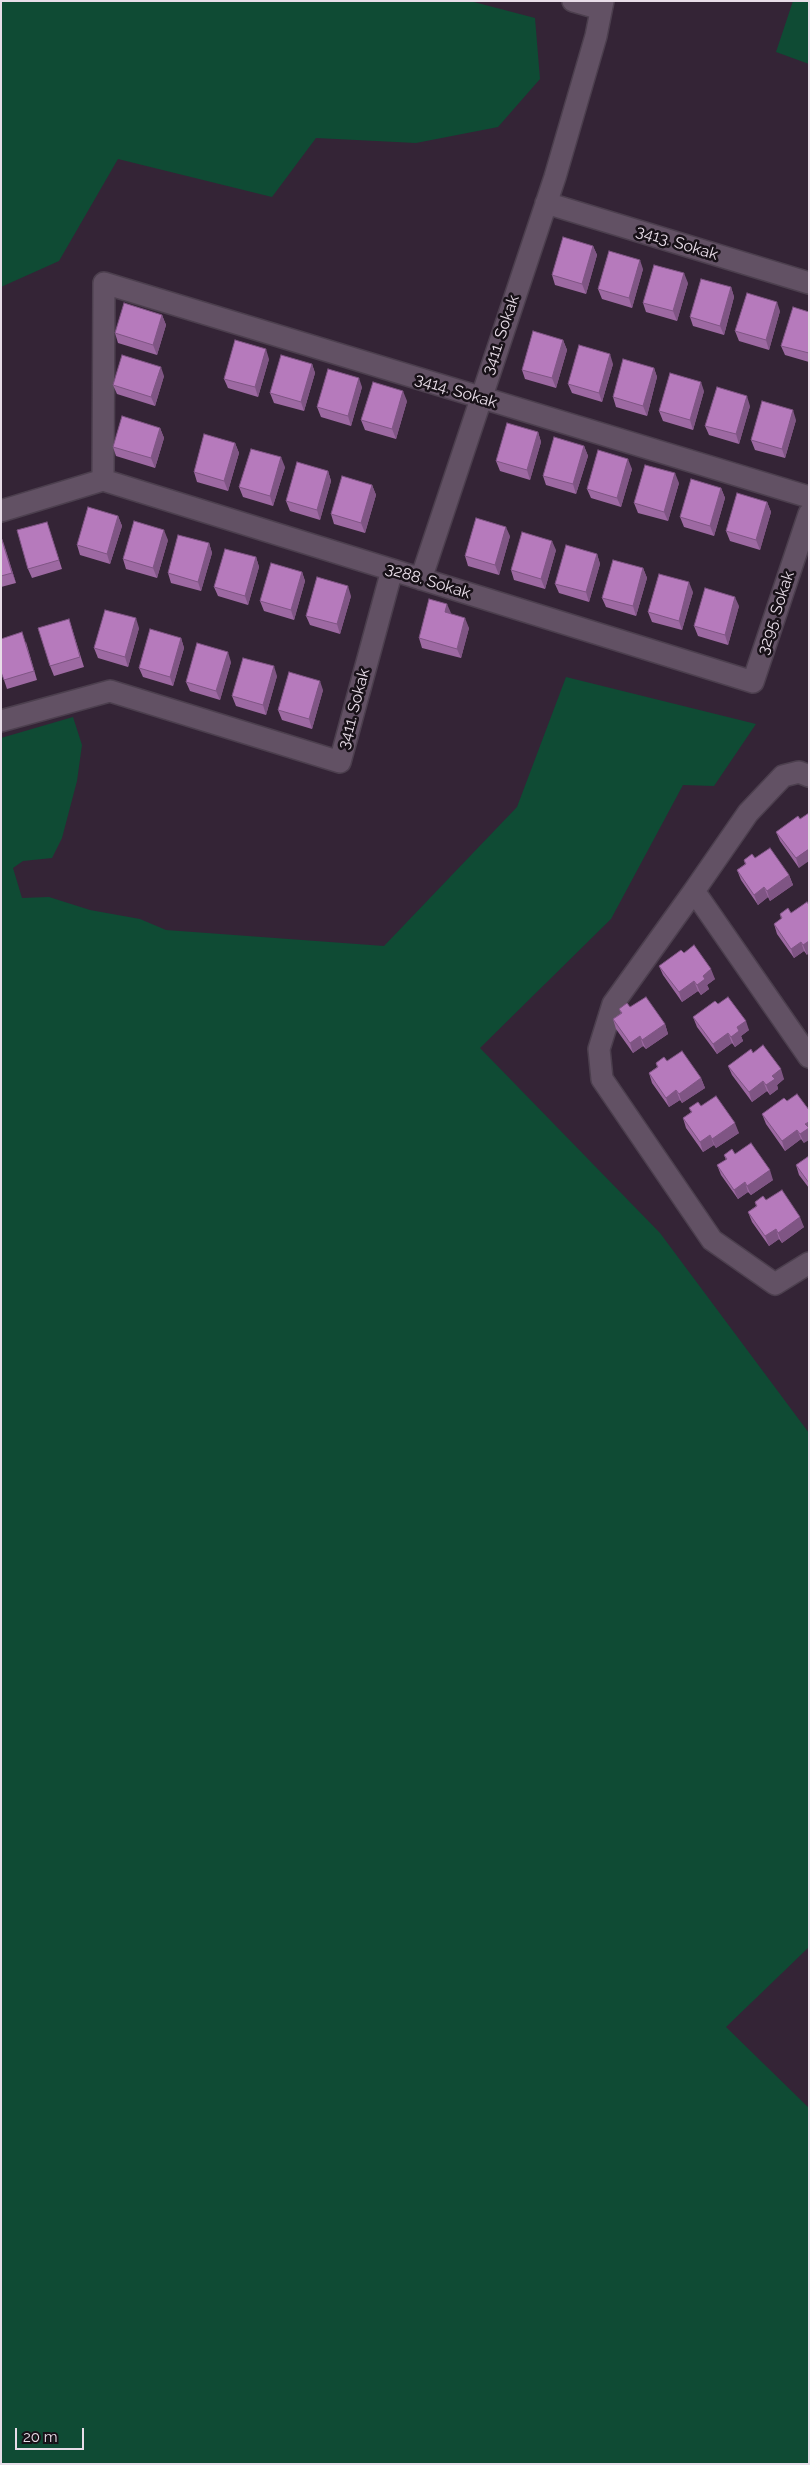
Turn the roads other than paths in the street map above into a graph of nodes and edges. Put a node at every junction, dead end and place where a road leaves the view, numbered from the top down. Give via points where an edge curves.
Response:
1 (573, 1) edge
2 (602, 5) edge
3 (546, 203) junction
4 (809, 283) edge
5 (480, 398) junction
6 (103, 480) junction
7 (809, 497) edge
8 (1, 511) edge
9 (809, 514) edge
10 (392, 570) junction
11 (421, 579) junction
12 (753, 682) joint
13 (1, 721) edge
14 (809, 776) edge
15 (694, 891) junction
16 (809, 1057) edge
17 (809, 1263) edge

1 - 2 street
2 - 3 street, 3411. Sokak via 596,36
3 - 4 street, 3413. Sokak
3 - 5 street, 3411. Sokak
5 - 6 street, 3414. Sokak via 104,283
5 - 7 street, 3414. Sokak
5 - 11 street, 3411. Sokak
6 - 8 street
6 - 10 street, 3288. Sokak
9 - 12 street, 3295. Sokak
10 - 11 street, 3288. Sokak
10 - 13 street, 3411. Sokak via 340,762 110,691
11 - 12 street, 3288. Sokak
14 - 15 street via 799,772 783,776 748,813
15 - 16 street
15 - 17 street via 613,1004 599,1049 602,1079 712,1240 775,1284

